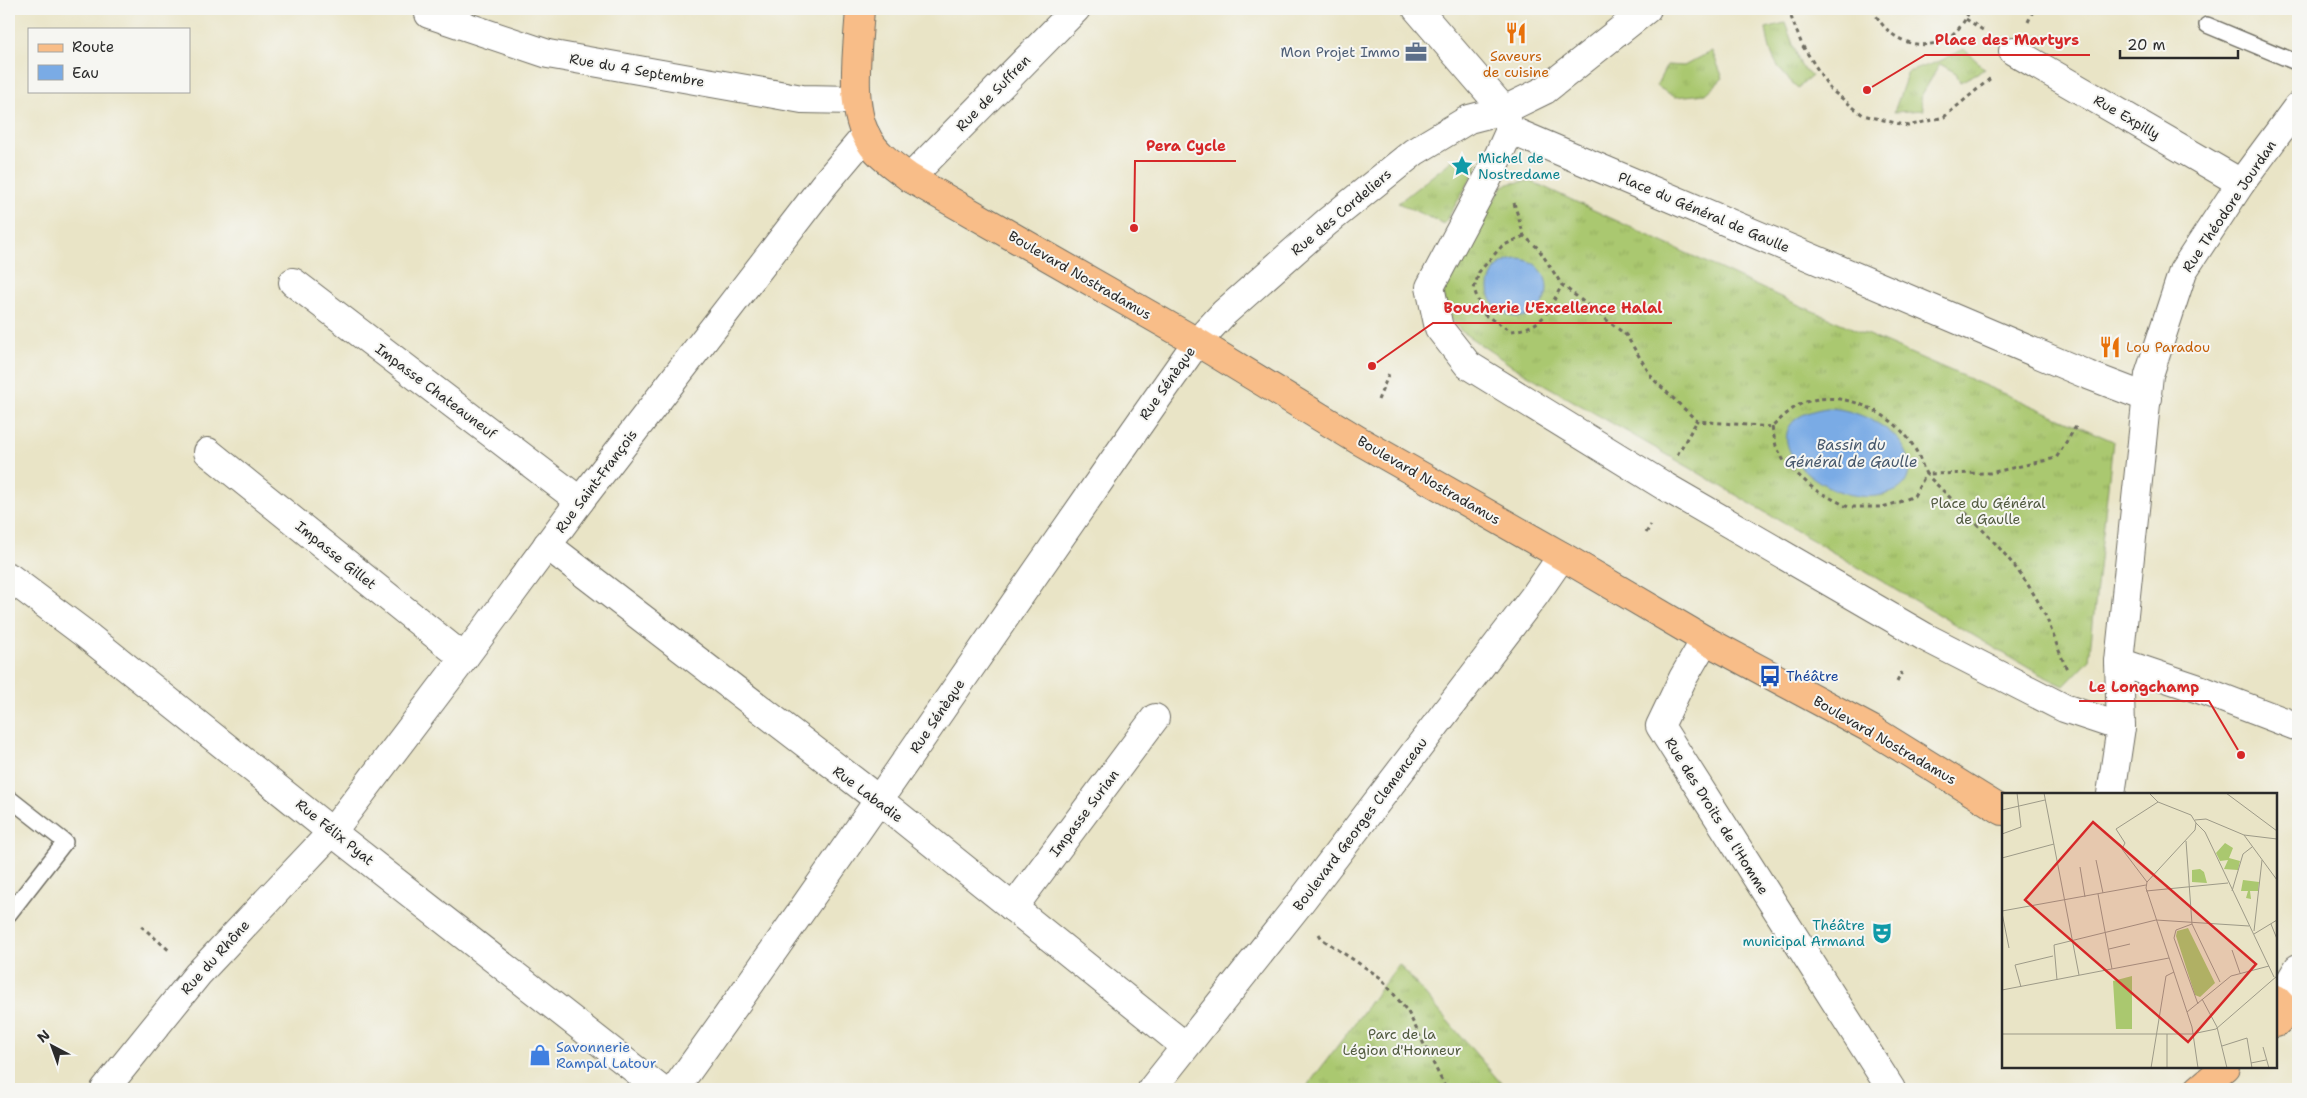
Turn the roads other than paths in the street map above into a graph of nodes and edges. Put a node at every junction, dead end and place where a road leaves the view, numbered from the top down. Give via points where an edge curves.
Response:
1 (428, 9) edge
2 (860, 9) edge
3 (1076, 9) edge
4 (1418, 9) edge
5 (1647, 9) edge
6 (2207, 25) dead end
7 (2013, 51) road end
8 (2298, 63) edge
9 (856, 100) junction
10 (2298, 106) edge
11 (1507, 120) junction
12 (866, 135) junction
13 (910, 178) junction
14 (2241, 183) junction
15 (293, 282) dead end
16 (1197, 342) junction
17 (2148, 398) junction
18 (208, 452) dead end
19 (580, 500) junction
20 (547, 545) junction
21 (1562, 556) junction
22 (9, 577) edge
23 (1705, 640) junction
24 (464, 658) junction
25 (2119, 662) junction
26 (1155, 718) dead end
27 (2120, 727) junction
28 (2298, 727) edge
29 (2111, 793) edge
30 (9, 798) edge
31 (879, 800) junction
32 (2002, 809) edge
33 (332, 832) junction
34 (1013, 908) junction
35 (9, 914) edge
36 (2298, 968) edge
37 (2284, 1011) edge
38 (1185, 1046) junction
39 (2224, 1068) edge
40 (104, 1089) edge
41 (660, 1089) edge
42 (675, 1089) edge
43 (1152, 1089) edge
44 (1891, 1089) edge
45 (2199, 1089) edge

1 - 9 street, Rue du 4 Septembre via 429,14 548,54 802,99
2 - 9 main road
3 - 13 street, Rue de Suffren
4 - 11 street
5 - 11 street, Rue des Cordeliers
6 - 8 lane
7 - 14 street, Rue Expilly
9 - 12 main road
10 - 14 street, Rue Théodore Jourdan
11 - 16 street, Rue des Cordeliers via 1469,119 1414,152 1312,235 1224,313
11 - 17 street, Place du Général de Gaulle via 2088,375
11 - 27 street via 1491,172 1430,287 1439,328 1468,366 1666,487 1925,637 2064,708
12 - 13 main road, Boulevard Nostradamus via 884,159
12 - 19 street, Rue Saint-François
13 - 16 main road, Boulevard Nostradamus
14 - 17 street, Rue Théodore Jourdan via 2183,271 2149,376
15 - 19 street, Impasse Chateauneuf
16 - 21 main road, Boulevard Nostradamus via 1358,440
16 - 31 street, Rue Sénèque
17 - 25 street
18 - 24 street, Impasse Gillet
19 - 20 street, Rue Saint-François
20 - 24 street, Rue Saint-François
20 - 31 street, Rue Labadie
21 - 23 main road, Boulevard Nostradamus
21 - 38 street, Boulevard Georges Clemenceau via 1299,904
22 - 33 street, Rue Félix Pyat
23 - 32 main road, Boulevard Nostradamus via 1871,729
23 - 44 street, Rue des Droits de l'Homme via 1660,726
24 - 33 street, Rue Saint-François
25 - 27 street
25 - 28 street via 2199,688
26 - 34 street, Impasse Surian
27 - 29 street
30 - 35 lane via 65,842
31 - 34 street, Rue Labadie
31 - 42 street, Rue Sénèque
33 - 40 street, Rue du Rhône via 198,974
33 - 41 street, Rue Félix Pyat
34 - 38 street, Rue Labadie
36 - 37 street via 2284,991
38 - 43 street, Boulevard Georges Clemenceau
39 - 45 main road

